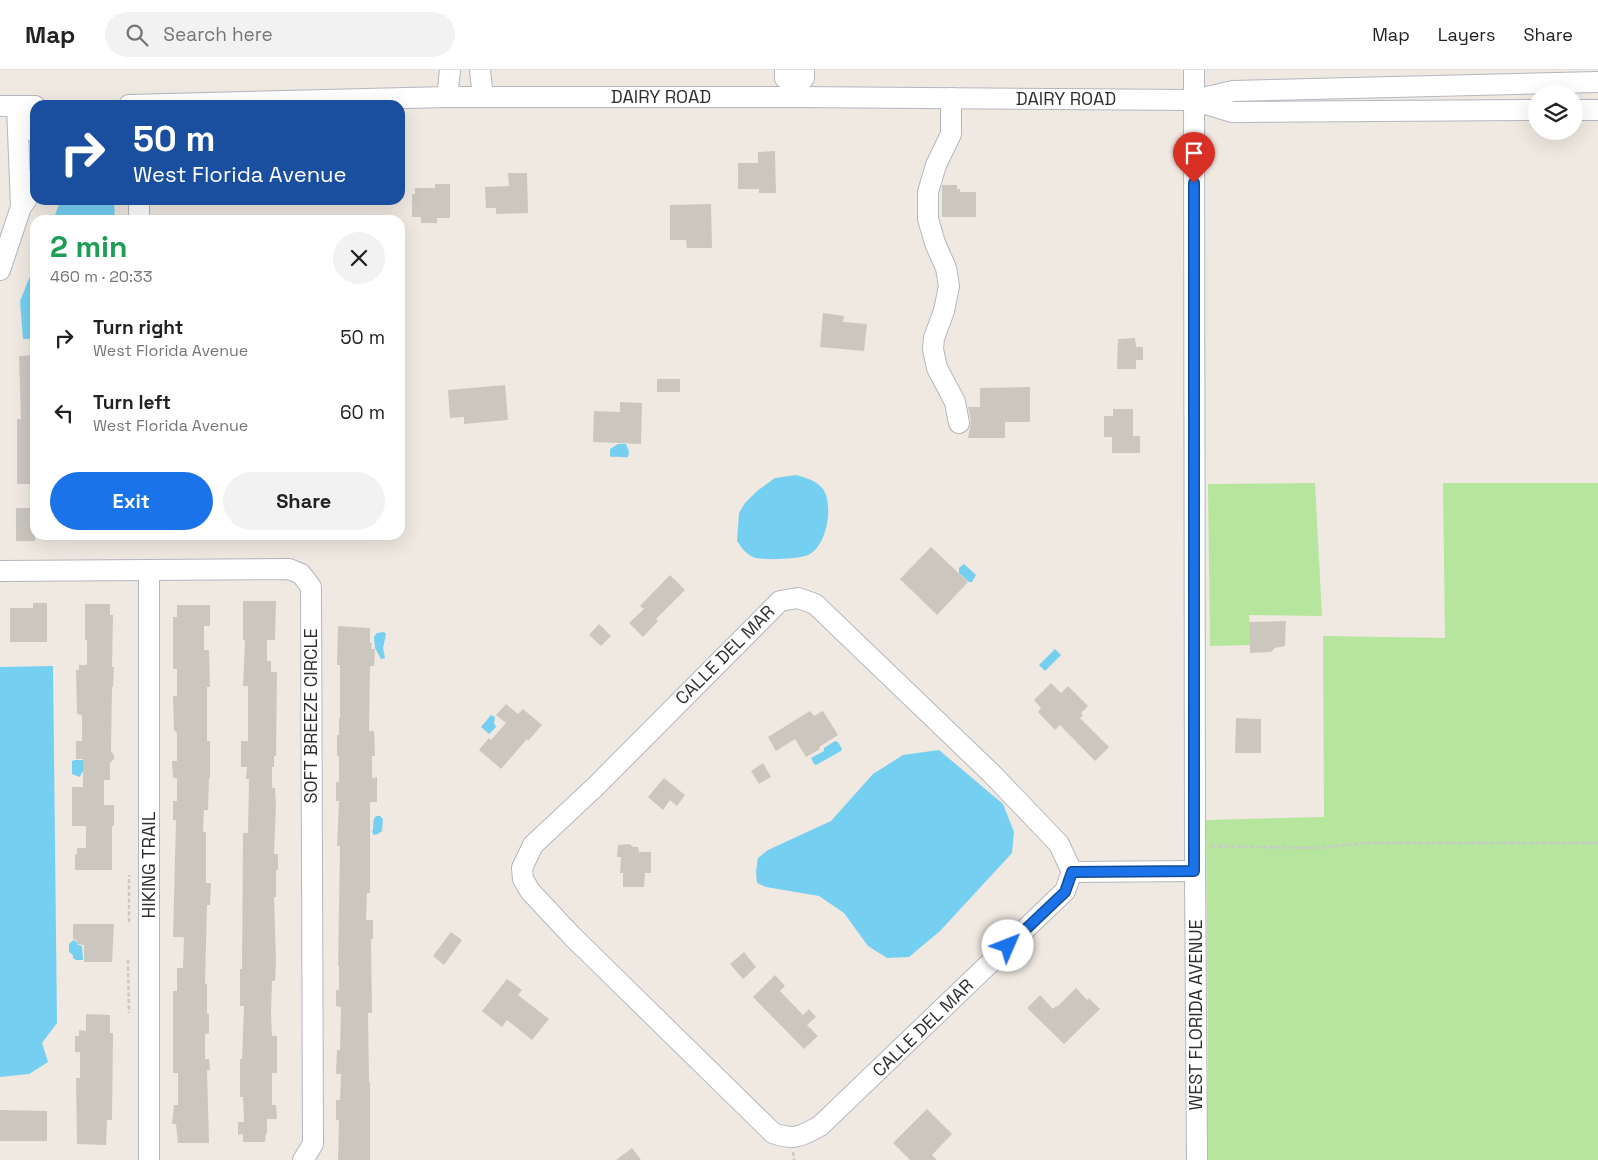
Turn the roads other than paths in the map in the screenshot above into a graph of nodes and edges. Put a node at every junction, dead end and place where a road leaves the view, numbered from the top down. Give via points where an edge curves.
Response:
1 (450, 70) edge
2 (480, 70) edge
3 (1194, 70) edge
4 (795, 81) edge
5 (1570, 82) edge
6 (1598, 82) edge
7 (447, 97) junction
8 (483, 97) junction
9 (951, 98) junction
10 (332, 100) edge
11 (1194, 100) junction
12 (22, 106) edge
13 (1528, 110) edge
14 (1583, 110) edge
15 (1598, 110) edge
16 (30, 122) edge
17 (30, 195) edge
18 (21, 207) junction
19 (0, 270) edge
20 (959, 423) dead end
21 (149, 570) junction
22 (0, 571) edge
23 (1194, 871) junction
24 (1072, 872) junction
25 (149, 1160) edge
26 (303, 1160) edge
27 (1197, 1160) edge

1 - 7 street
2 - 8 street
3 - 11 street, WEST FLORIDA AVENUE
4 - 8 street, DAIRY ROAD
4 - 9 street, DAIRY ROAD
5 - 6 street, DAIRY ROAD
5 - 11 street, DAIRY ROAD via 1233,91
7 - 8 street, DAIRY ROAD
7 - 10 street, DAIRY ROAD
9 - 11 street, DAIRY ROAD
9 - 20 street via 952,134 936,165 928,192 928,219 946,268 949,286 933,349 937,368 955,402
11 - 13 street, DAIRY ROAD via 1232,112
11 - 23 street, WEST FLORIDA AVENUE
12 - 16 street
12 - 18 street
14 - 15 street
17 - 18 street
18 - 19 street
21 - 22 street, SOFT BREEZE CIRCLE
21 - 25 street, HIKING TRAIL
21 - 26 street, SOFT BREEZE CIRCLE via 290,569 301,574 311,587 313,1144
23 - 24 street
23 - 27 street, WEST FLORIDA AVENUE
24 - 24 street, CALLE DEL MAR via 1059,844 992,774 815,604 798,598 780,601 533,846 522,868 523,879 530,891 572,936 773,1133 785,1138 799,1138 820,1126 1065,892

